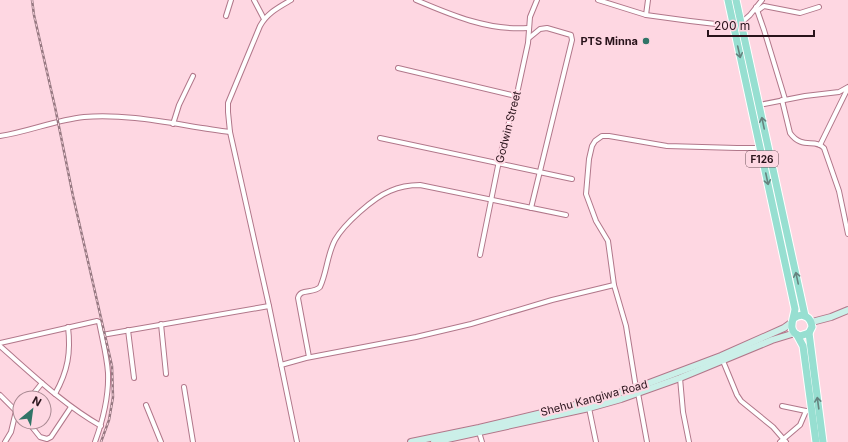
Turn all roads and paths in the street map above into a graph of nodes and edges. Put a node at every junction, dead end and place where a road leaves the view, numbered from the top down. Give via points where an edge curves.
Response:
1 (231, 0) edge
2 (254, 0) edge
3 (291, 0) edge
4 (416, 0) edge
5 (537, 0) edge
6 (598, 0) edge
7 (648, 0) edge
8 (728, 0) edge
9 (736, 0) edge
10 (762, 0) edge
11 (819, 7) dead end
12 (757, 9) junction
13 (646, 15) junction
14 (226, 16) dead end
15 (264, 19) junction
16 (741, 23) junction
17 (733, 26) junction
18 (528, 28) junction
19 (529, 38) junction
20 (398, 68) dead end
21 (193, 76) dead end
22 (848, 87) edge
23 (516, 96) junction
24 (783, 100) junction
25 (759, 105) junction
26 (173, 124) junction
27 (230, 132) junction
28 (0, 136) edge
29 (380, 138) dead end
30 (820, 145) junction
31 (760, 148) junction
32 (499, 164) junction
33 (539, 172) junction
34 (572, 179) dead end
35 (492, 199) junction
36 (781, 205) junction
37 (773, 207) junction
38 (532, 208) junction
39 (566, 215) dead end
40 (848, 234) edge
41 (480, 255) dead end
42 (614, 285) junction
43 (269, 306) junction
44 (848, 310) edge
45 (805, 316) junction
46 (793, 320) junction
47 (812, 322) junction
48 (161, 324) junction
49 (68, 327) junction
50 (128, 330) junction
51 (809, 333) junction
52 (796, 334) junction
53 (102, 335) junction
54 (0, 343) edge
55 (0, 346) edge
56 (309, 358) junction
57 (723, 361) junction
58 (281, 365) junction
59 (166, 374) dead end
60 (134, 378) dead end
61 (680, 378) junction
62 (42, 383) junction
63 (184, 387) dead end
64 (36, 390) edge
65 (637, 391) junction
66 (55, 394) junction
67 (0, 395) edge
68 (12, 405) edge
69 (146, 405) dead end
70 (782, 406) dead end
71 (71, 407) junction
72 (590, 408) junction
73 (810, 411) junction
74 (101, 426) junction
75 (12, 427) edge
76 (34, 430) edge
77 (480, 432) junction
78 (783, 441) edge
79 (5, 442) edge
80 (95, 442) edge
81 (161, 442) edge
82 (193, 442) edge
83 (297, 442) edge
84 (411, 442) edge
85 (434, 442) edge
86 (482, 442) edge
87 (596, 442) edge
88 (647, 442) edge
89 (689, 442) edge
90 (816, 442) edge
91 (823, 442) edge

1 - 14 street
2 - 15 street
3 - 15 street
4 - 18 street via 468,20 501,28
5 - 18 street, Godwin Street
6 - 13 street
7 - 13 street
8 - 17 main road, F126
9 - 16 main road, F126
10 - 12 street
11 - 12 street via 803,13 764,6
12 - 16 street
12 - 24 street
13 - 17 street
15 - 27 street via 228,103
16 - 25 main road, F126
17 -> 31 main road, F126
18 - 19 street, Godwin Street
19 - 23 street, Godwin Street
19 - 33 street via 540,29 547,28 570,36 572,40
20 - 23 street
21 - 26 street
22 - 24 street via 839,92
22 - 30 street
23 - 32 street, Godwin Street
24 - 25 street
24 - 30 street via 790,133 805,144
36 -> 25 main road, F126
26 - 27 street
26 - 28 street via 104,116 58,121
27 - 43 street
29 - 32 street
30 - 40 street via 824,148 839,191
31 -> 37 main road, F126
31 - 42 street via 667,146 609,136 595,140 589,159 586,194 596,221 608,241
32 - 33 street
32 - 35 street, Godwin Street
33 - 34 street
33 - 38 street
35 - 38 street
35 - 41 street, Godwin Street
35 - 56 street via 420,185 389,191 362,210 335,241 320,287 299,294
36 - 37 main road
45 -> 36 main road, F126
37 - 46 main road, F126 via 795,309
38 - 39 street
42 - 56 street via 471,324
42 - 65 street via 626,326
43 - 48 street
43 - 58 street
44 - 47 main road
45 - 46 main road via 798,316
45 - 47 main road
46 - 52 main road, F126 via 791,329
46 - 65 main road, Shehu Kangiwa Road via 784,328
47 - 51 main road
48 - 50 street
48 - 59 street
49 - 53 street via 97,321
49 - 54 street
49 - 66 street via 69,355 64,377
50 - 53 street
50 - 60 street
51 - 52 main road via 803,336
91 -> 51 main road
52 - 57 main road, Shehu Kangiwa Road via 772,340
52 - 73 main road, F126 via 803,346
53 - 74 street via 108,372 107,400
55 - 62 street
56 - 58 street
57 - 61 main road, Shehu Kangiwa Road
57 - 78 street via 741,401 773,427
58 - 83 street
61 - 65 main road, Shehu Kangiwa Road
61 - 89 street
62 - 64 street
62 - 66 street
63 - 82 street
65 - 72 main road, Shehu Kangiwa Road
65 - 84 main road, Shehu Kangiwa Road
65 - 88 street
66 - 71 street
67 - 68 street
69 - 81 street
70 - 73 street
71 - 74 street
71 - 76 street via 51,437 40,437
72 - 77 main road, Shehu Kangiwa Road
72 - 87 street
73 - 78 street
73 - 90 main road, F126
74 - 80 street
75 - 79 street
77 - 85 main road, Shehu Kangiwa Road
77 - 86 street

